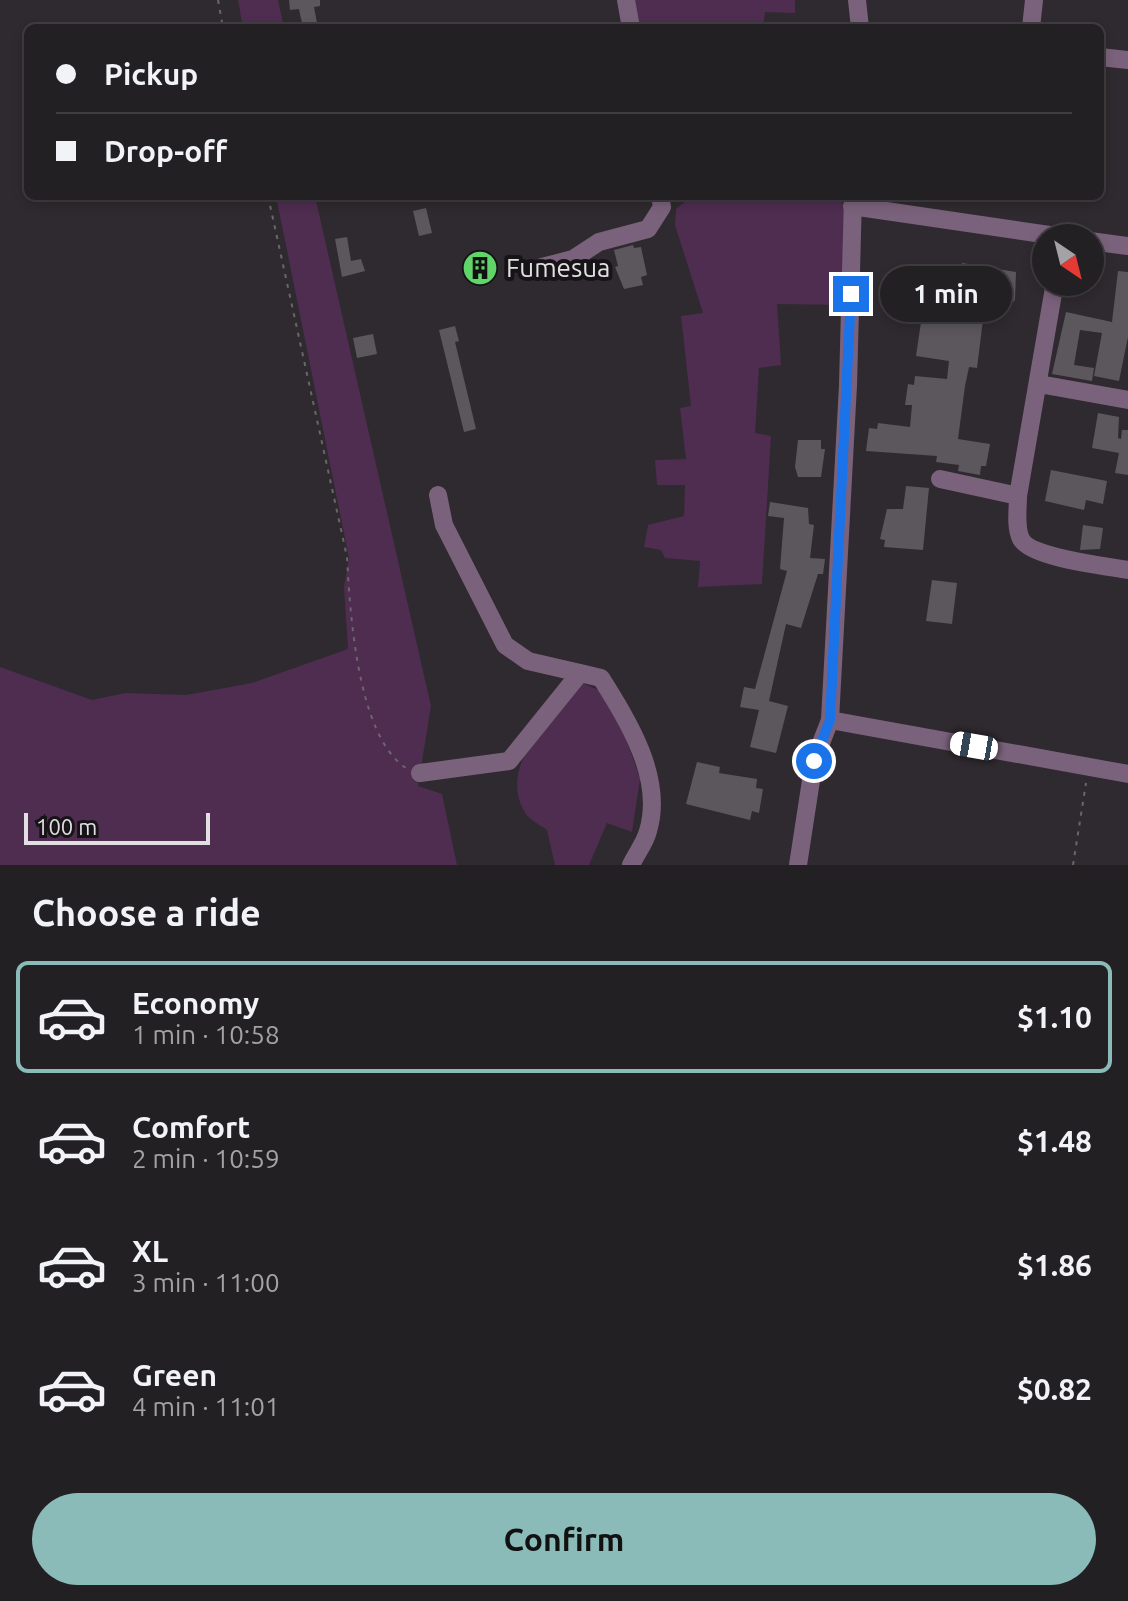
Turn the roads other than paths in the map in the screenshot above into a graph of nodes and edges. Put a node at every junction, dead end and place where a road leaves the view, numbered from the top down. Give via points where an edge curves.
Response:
1 (626, 0) edge
2 (857, 0) edge
3 (1034, 0) edge
4 (630, 24) edge
5 (860, 24) edge
6 (1031, 24) edge
7 (1104, 57) edge
8 (1128, 60) edge
9 (661, 200) edge
10 (853, 201) edge
11 (1032, 232) edge
12 (1104, 243) edge
13 (1128, 246) edge
14 (542, 267) dead end
15 (1053, 296) edge
16 (1039, 384) junction
17 (1128, 400) edge
18 (940, 479) dead end
19 (438, 495) dead end
20 (1018, 496) junction
21 (1128, 570) edge
22 (580, 673) junction
23 (830, 720) junction
24 (420, 773) road end
25 (1128, 774) edge
26 (631, 865) edge
27 (798, 865) edge

1 - 4 street
2 - 5 street
3 - 6 street
7 - 8 street
9 - 14 street via 648,229 599,242 573,259
10 - 11 street
10 - 23 street
12 - 13 street
15 - 16 street
16 - 17 street
16 - 20 street
18 - 20 street
19 - 22 street via 444,525 505,645 528,661
20 - 21 street via 1023,544 1039,553
22 - 24 street via 509,761
22 - 26 street via 601,678 632,727 652,793 648,831
23 - 25 street
23 - 27 street via 814,761

